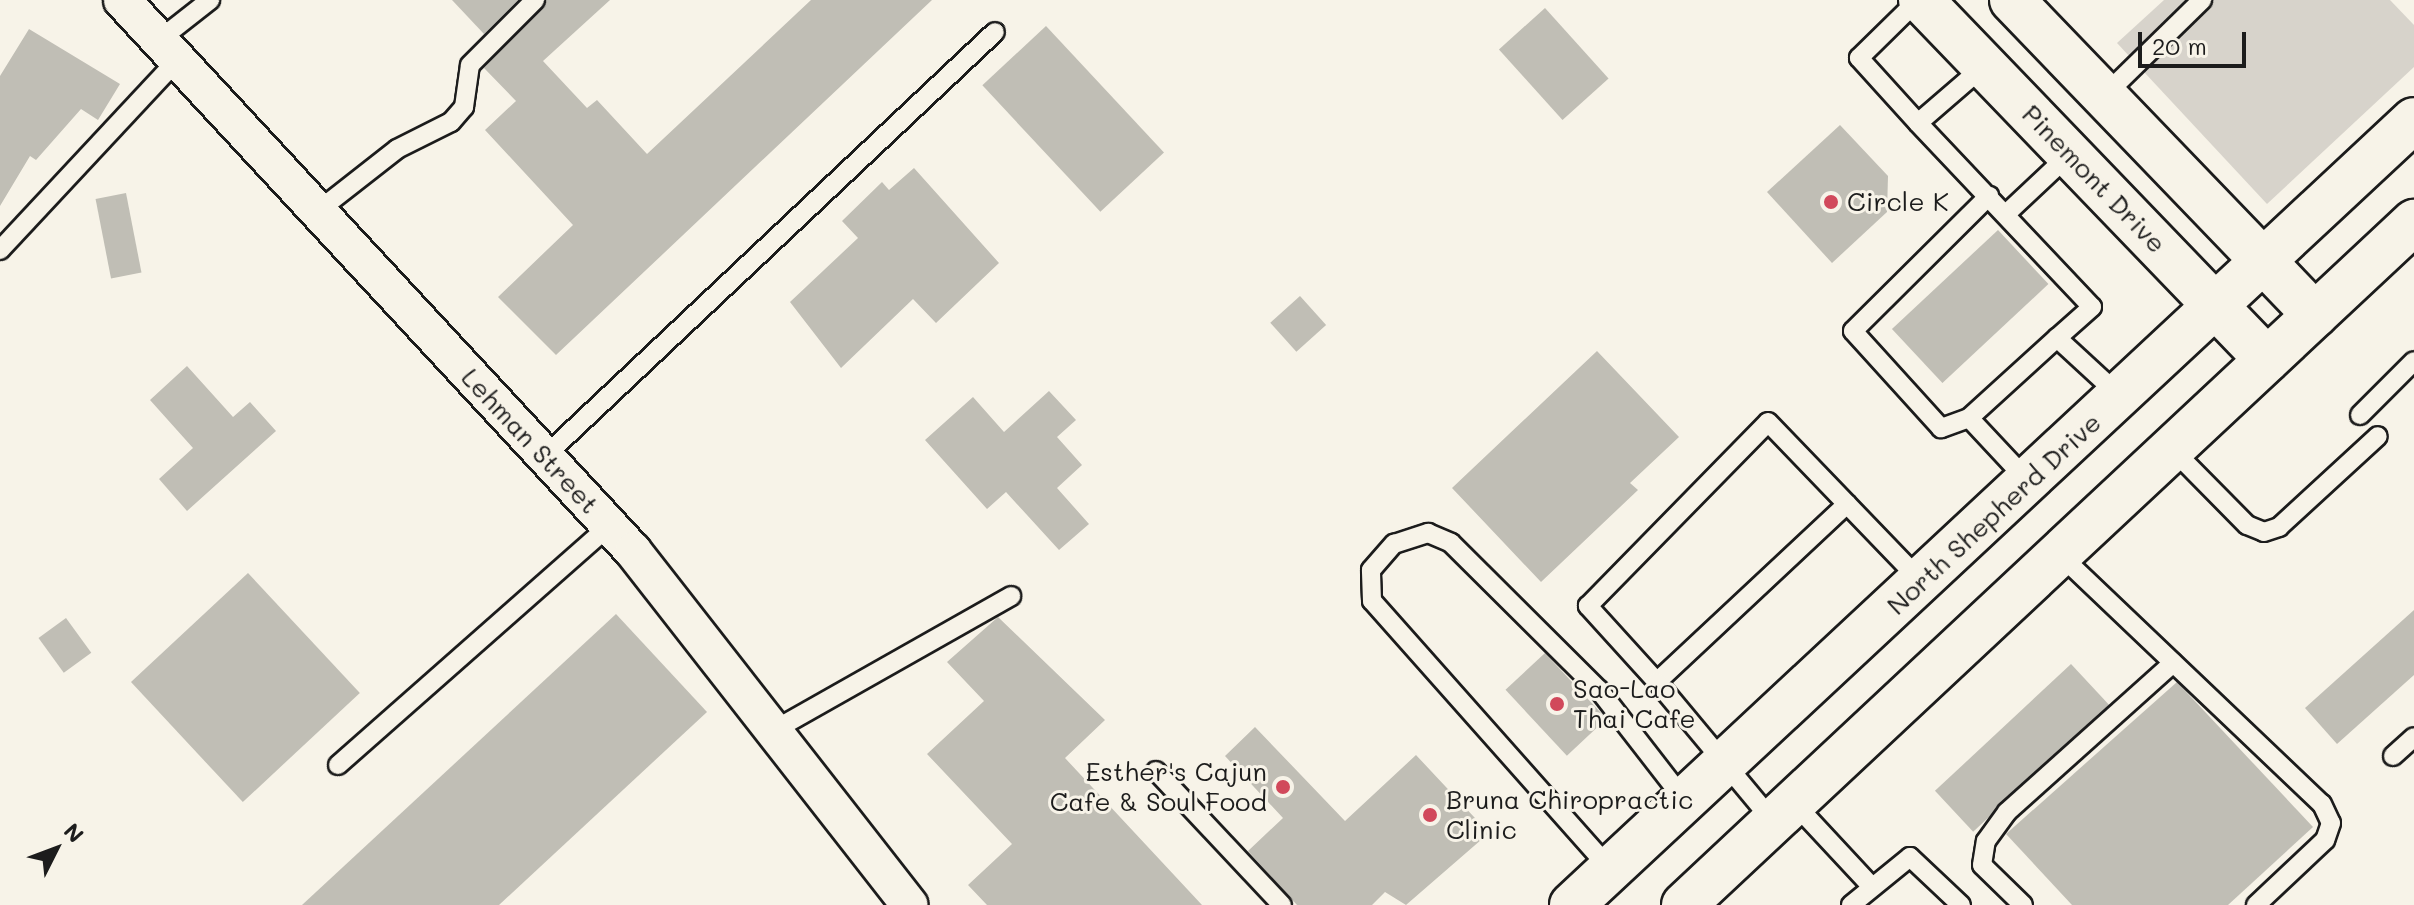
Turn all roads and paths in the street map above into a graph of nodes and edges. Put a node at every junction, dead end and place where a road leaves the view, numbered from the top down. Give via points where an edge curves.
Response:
1 (122, 0) edge
2 (210, 0) edge
3 (535, 0) edge
4 (1920, 0) edge
5 (2012, 0) edge
6 (2202, 0) edge
7 (995, 32) dead end
8 (168, 50) junction
9 (1984, 66) junction
10 (2105, 95) junction
11 (2414, 120) edge
12 (1918, 123) junction
13 (2070, 154) junction
14 (1989, 196) junction
15 (318, 211) junction
16 (2006, 214) junction
17 (2414, 222) edge
18 (0, 250) edge
19 (2265, 261) junction
20 (2217, 306) junction
21 (2315, 315) junction
22 (2057, 338) junction
23 (2267, 360) junction
24 (2414, 361) edge
25 (2120, 396) junction
26 (2360, 415) dead end
27 (1969, 418) junction
28 (2378, 436) dead end
29 (2171, 448) junction
30 (545, 456) junction
31 (2029, 481) junction
32 (1847, 504) junction
33 (609, 526) junction
34 (2058, 553) junction
35 (1921, 581) junction
36 (1011, 596) dead end
37 (2173, 663) junction
38 (1657, 682) junction
39 (778, 728) junction
40 (2414, 737) edge
41 (2393, 756) dead end
42 (338, 765) dead end
43 (1725, 767) junction
44 (1156, 771) dead end
45 (1686, 802) junction
46 (1783, 812) junction
47 (1611, 870) junction
48 (1871, 886) junction
49 (910, 905) edge
50 (1282, 905) edge
51 (1572, 905) edge
52 (1684, 905) edge
53 (1851, 905) edge
54 (1961, 905) edge
55 (2023, 905) edge
56 (2256, 905) edge

1 - 8 street, Lehman Street
2 - 8 lane
3 - 15 lane via 470,65 464,107 451,122 397,149
4 - 9 main road, Pinemont Drive
4 - 12 lane via 1859,58
5 - 10 main road
6 - 10 lane
7 - 30 lane
8 - 15 street, Lehman Street
8 - 18 lane
9 - 12 lane
9 - 13 main road, Pinemont Drive
10 - 19 main road
11 - 19 main road, North Shepherd Drive
12 - 14 lane
13 - 16 lane
13 - 20 main road, Pinemont Drive
14 - 16 lane
14 - 27 lane via 1853,331 1941,428
15 - 30 street, Lehman Street
16 - 22 lane via 2092,307
17 - 21 main road
19 - 20 main road, North Shepherd Drive
19 - 21 main road
20 - 23 main road, Pinemont Drive
20 - 25 main road, North Shepherd Drive
21 - 23 main road
22 - 25 lane
22 - 27 lane
23 - 29 main road
24 - 26 lane
25 - 31 main road, North Shepherd Drive
27 - 31 lane
28 - 29 lane via 2279,527 2264,532 2247,525
29 - 34 main road
30 - 33 street, Lehman Street
31 - 35 main road, North Shepherd Drive
32 - 35 lane
32 - 38 lane
32 - 38 lane via 1768,422 1588,606
33 - 39 street, Lehman Street
33 - 42 lane
34 - 37 lane
34 - 46 main road
35 - 43 main road, North Shepherd Drive
36 - 39 lane
37 - 55 lane via 2007,812 1986,841 1982,865
37 - 56 lane via 2322,804 2331,823 2325,840
38 - 43 lane
39 - 49 street, Lehman Street
40 - 41 lane
43 - 45 main road, North Shepherd Drive
43 - 46 lane
44 - 50 lane
45 - 47 main road, North Shepherd Drive
45 - 47 lane via 1599,690 1451,543 1428,533 1394,544 1371,570 1372,601
46 - 48 lane
46 - 52 main road
47 - 51 main road, North Shepherd Drive
48 - 53 lane
48 - 54 lane via 1899,859 1919,862

